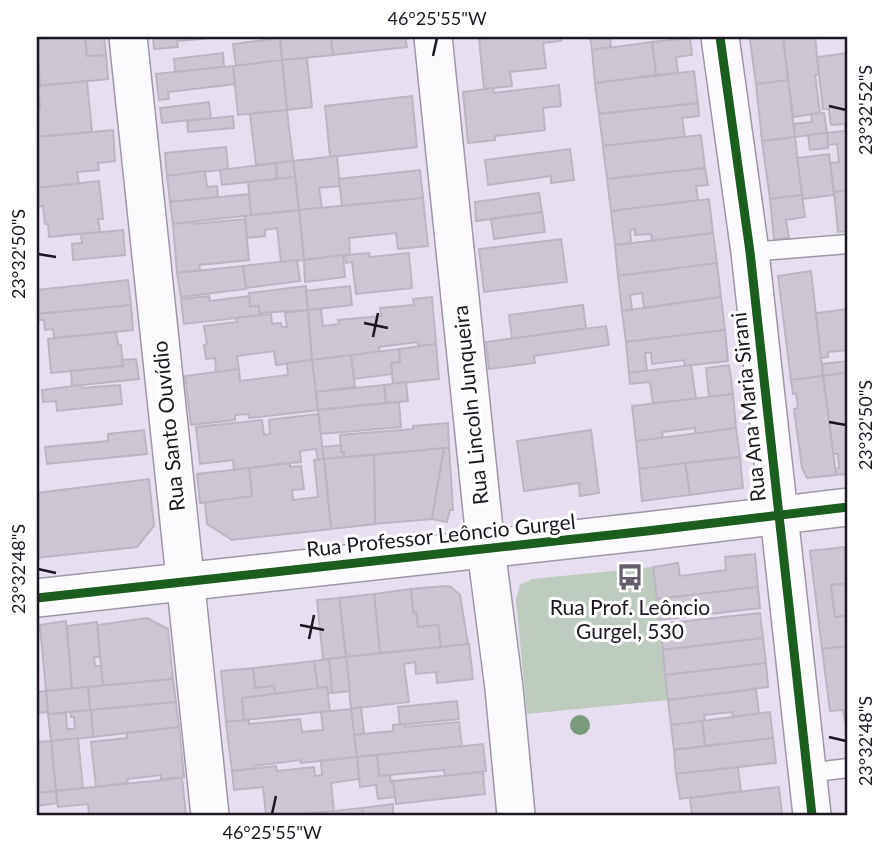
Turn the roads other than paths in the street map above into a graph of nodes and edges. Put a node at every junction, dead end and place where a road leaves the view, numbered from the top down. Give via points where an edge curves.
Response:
1 (128, 37) edge
2 (433, 37) edge
3 (720, 37) edge
4 (848, 244) edge
5 (750, 252) junction
6 (848, 507) edge
7 (778, 515) junction
8 (486, 549) junction
9 (186, 581) junction
10 (37, 598) edge
11 (848, 768) edge
12 (807, 773) junction
13 (210, 815) edge
14 (516, 815) edge
15 (812, 815) edge

1 - 9 street, Rua Santo Ouvídio
2 - 8 street, Rua Lincoln Junqueira
3 - 5 street, Rua Ana Maria Sirani
4 - 5 lane
5 - 7 street, Rua Ana Maria Sirani
6 - 7 street, Rua Professor Leôncio Gurgel
7 - 8 street, Rua Professor Leôncio Gurgel
7 - 12 street, Rua Ana Maria Sirani
8 - 9 street, Rua Professor Leôncio Gurgel
8 - 14 street, Rua Lincoln Junqueira
9 - 10 street, Rua Professor Leôncio Gurgel
9 - 13 street, Rua Santo Ouvídio
11 - 12 lane
12 - 15 street, Rua Ana Maria Sirani

